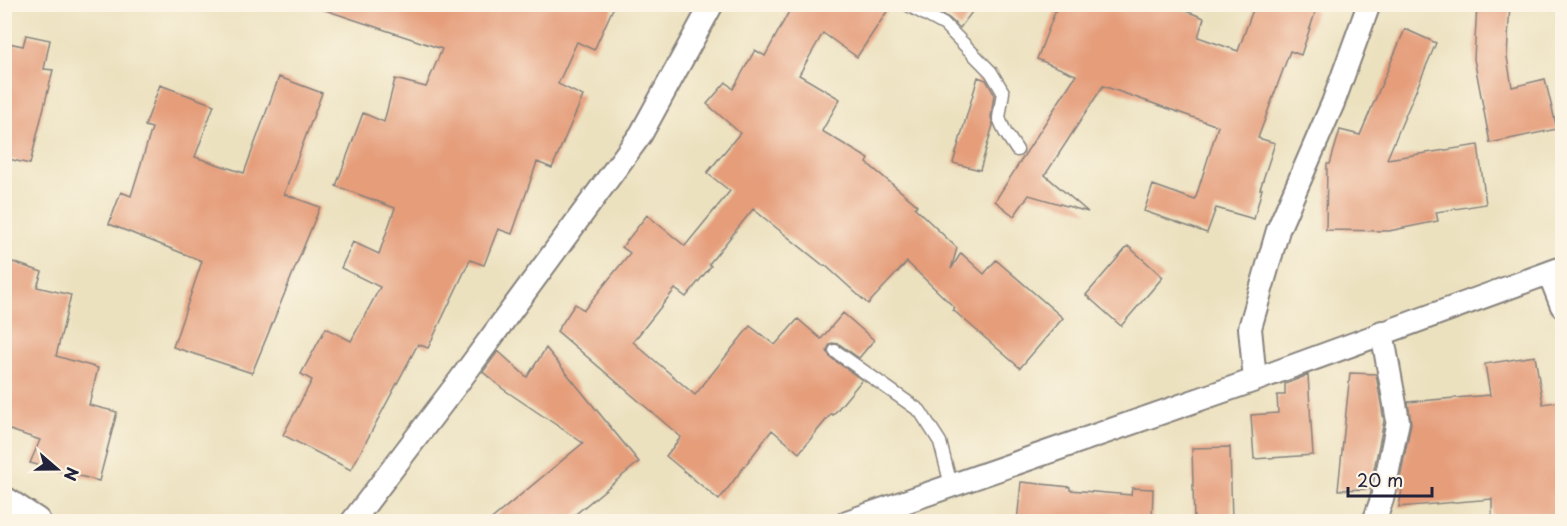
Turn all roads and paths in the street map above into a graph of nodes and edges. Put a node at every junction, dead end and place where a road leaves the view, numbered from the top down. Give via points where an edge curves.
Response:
1 (712, 4) edge
2 (906, 4) edge
3 (1368, 4) edge
4 (1017, 150) dead end
5 (1556, 270) edge
6 (1563, 306) edge
7 (1382, 332) junction
8 (835, 351) dead end
9 (1255, 380) junction
10 (951, 485) junction
11 (4, 501) edge
12 (36, 522) edge
13 (352, 522) edge
14 (847, 522) edge
15 (1374, 522) edge

1 - 13 street via 641,134
2 - 4 lane via 945,25 991,72 1003,93 999,118
3 - 9 street via 1333,103 1278,230 1250,328
5 - 6 street
5 - 7 street
7 - 9 street
7 - 15 street via 1398,421
8 - 10 lane via 920,411 940,442
9 - 10 street
10 - 14 street
11 - 12 street

